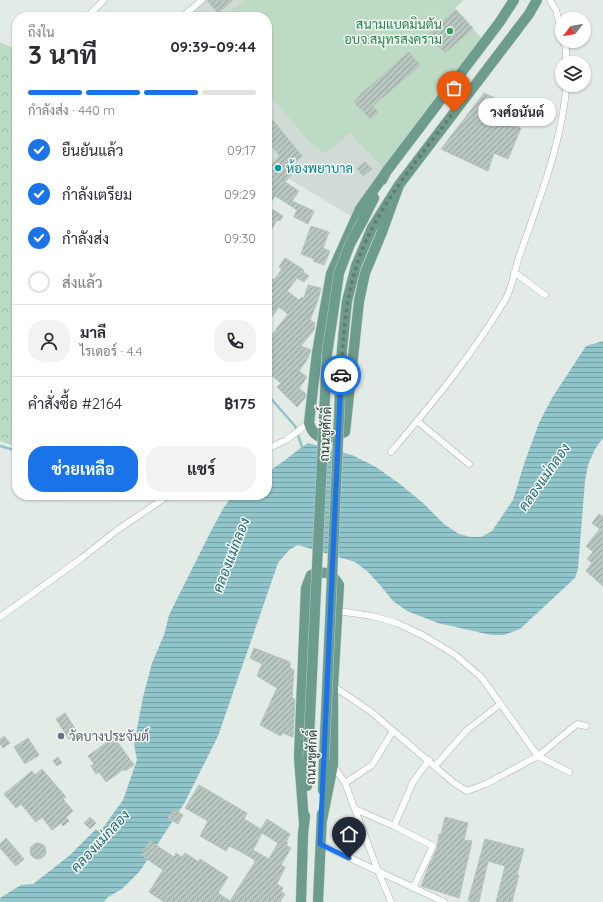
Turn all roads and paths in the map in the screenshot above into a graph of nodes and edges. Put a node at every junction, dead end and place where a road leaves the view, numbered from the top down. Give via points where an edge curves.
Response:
1 (104, 0) edge
2 (202, 0) edge
3 (514, 0) edge
4 (537, 0) edge
5 (550, 0) edge
6 (92, 12) edge
7 (188, 12) edge
8 (556, 12) edge
9 (566, 92) edge
10 (385, 174) junction
11 (399, 185) junction
12 (514, 272) junction
13 (545, 295) dead end
14 (417, 421) junction
15 (306, 426) junction
16 (272, 447) edge
17 (391, 452) dead end
18 (469, 464) dead end
19 (162, 500) edge
20 (338, 611) junction
21 (0, 617) edge
22 (333, 686) junction
23 (499, 705) junction
24 (586, 726) dead end
25 (393, 731) junction
26 (538, 756) junction
27 (429, 760) junction
28 (329, 762) junction
29 (435, 766) junction
30 (569, 772) dead end
31 (345, 783) junction
32 (355, 809) junction
33 (304, 822) junction
34 (394, 826) junction
35 (320, 844) junction
36 (378, 871) junction
37 (414, 888) junction
38 (301, 902) edge
39 (318, 902) edge
40 (392, 902) edge
41 (444, 902) edge

1 - 6 street
2 - 7 street
3 - 10 main road, ถนนชูศักดิ์ via 495,29
4 - 11 main road, ถนนชูศักดิ์
5 - 8 street
9 - 12 street via 559,136
10 - 15 main road via 360,209 331,274
10 - 33 main road, ถนนชูศักดิ์, bridge via 350,244 339,273 327,354
11 - 15 main road via 365,273 358,308 345,432 331,438 319,436
11 - 28 main road, ถนนชูศักดิ์, bridge via 372,228 356,266 349,294 342,349
12 - 13 street
12 - 14 street via 506,298 480,338
14 - 17 street
14 - 18 street
15 - 16 street
19 - 21 street
20 - 22 main road
20 - 23 street via 372,616 396,623 424,636 454,654 480,677
20 - 33 main road via 339,585 334,576 323,572 311,575 306,588 299,757
22 - 25 street via 370,711
22 - 28 main road
23 - 26 street
23 - 29 street via 467,730
24 - 26 street via 577,724
25 - 27 street
25 - 31 street via 372,764
26 - 29 street via 486,784 467,791
26 - 30 street
27 - 29 street
27 - 34 street via 414,782
28 - 31 street
28 - 35 main road, ถนนชูศักดิ์
31 - 32 street
32 - 34 street
32 - 36 street
33 - 38 main road, ถนนชูศักดิ์
34 - 37 street via 433,846
35 - 36 street
35 - 39 main road, ถนนชูศักดิ์
36 - 37 street
36 - 40 street
37 - 41 street

